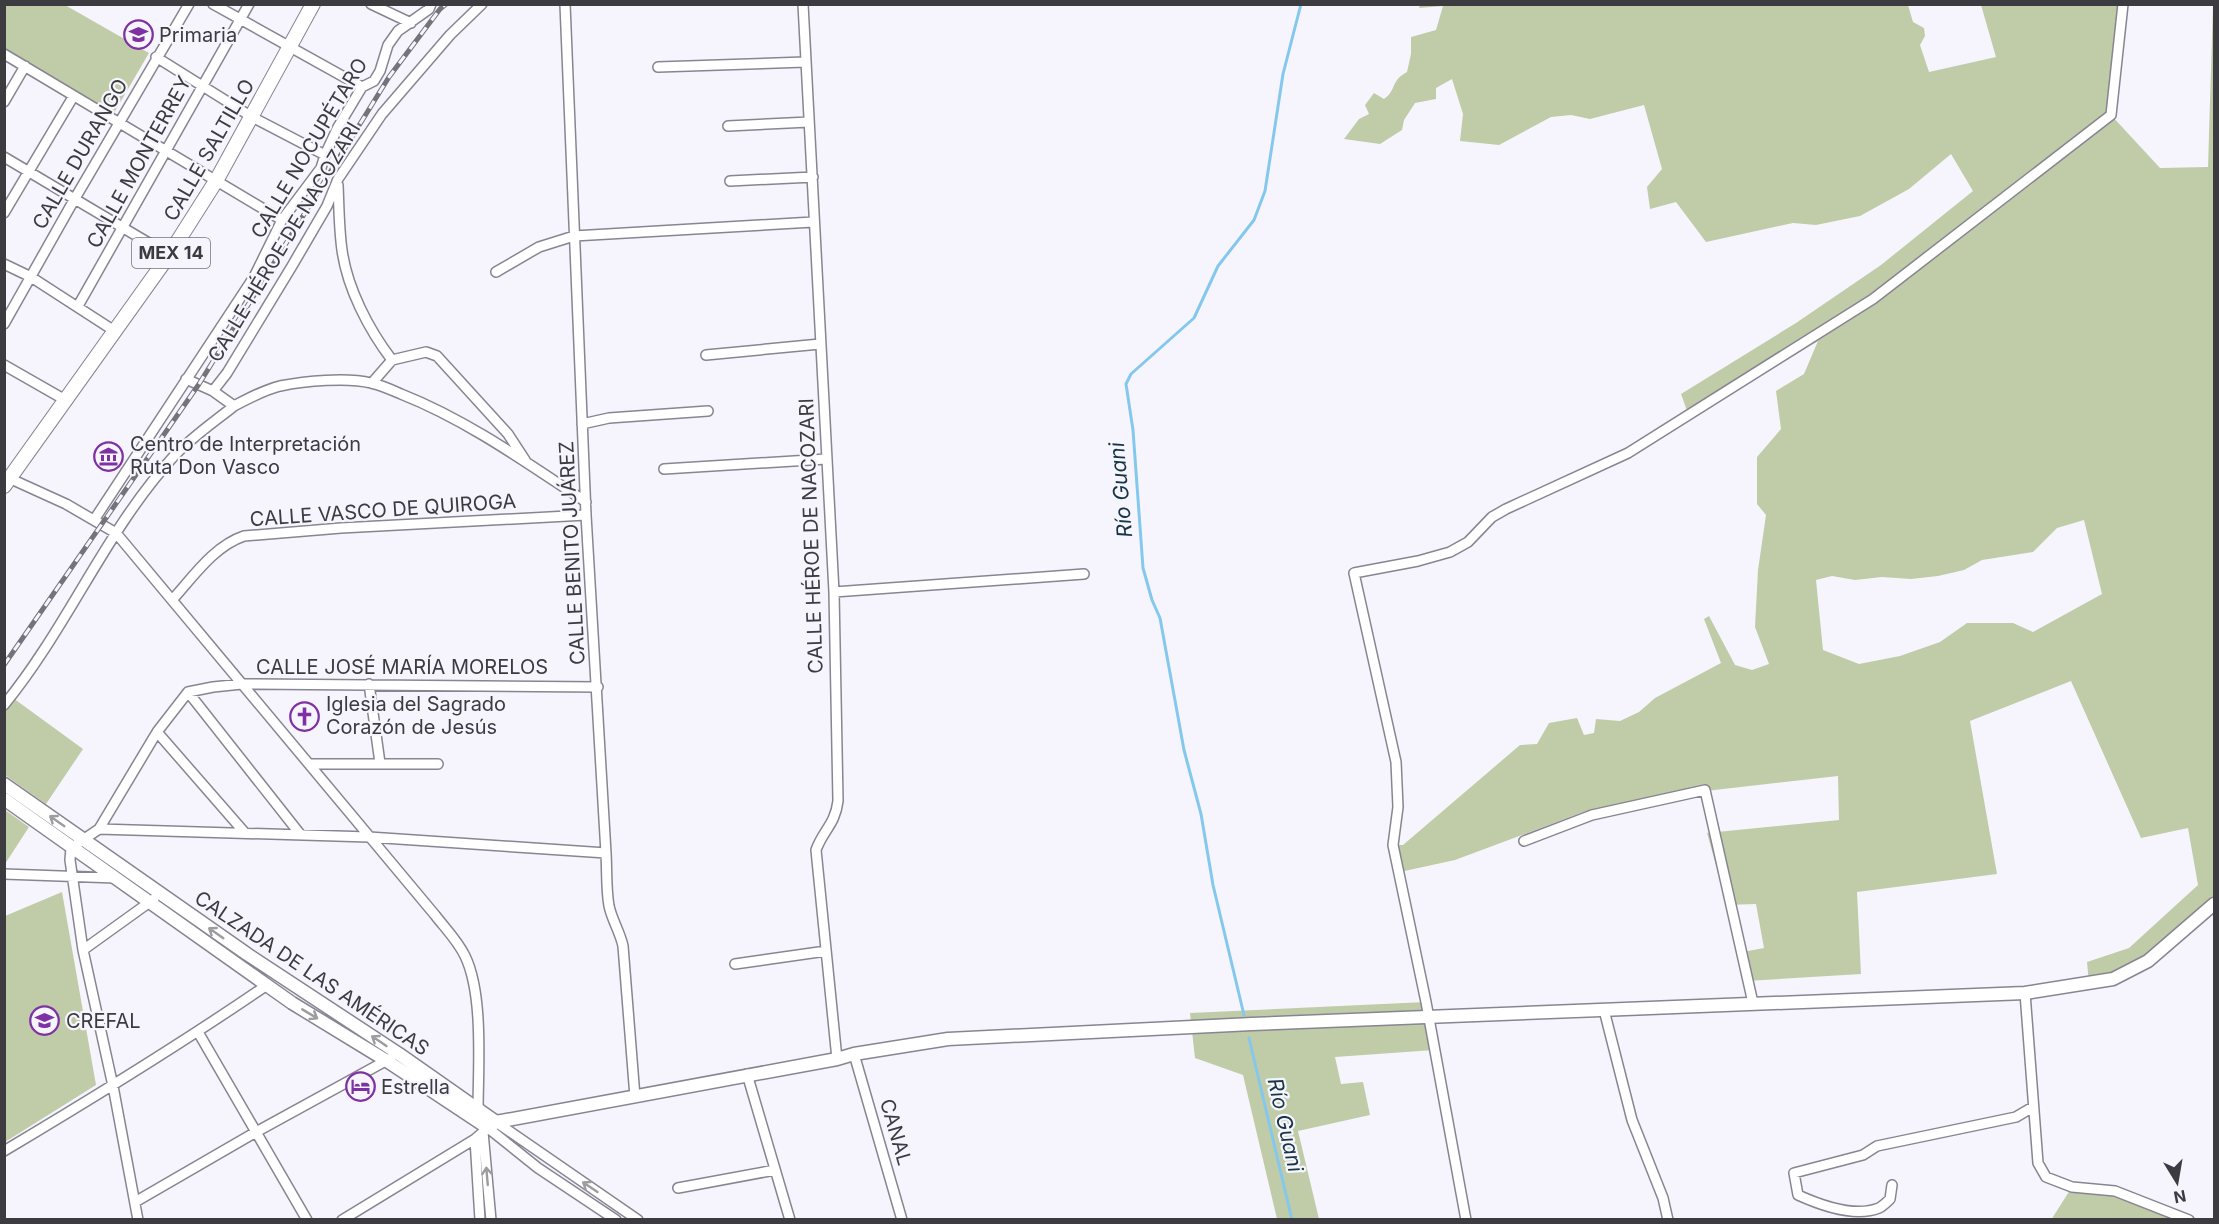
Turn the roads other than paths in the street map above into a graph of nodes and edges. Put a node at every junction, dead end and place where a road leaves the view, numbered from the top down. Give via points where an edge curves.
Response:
1 (189, 4) edge
2 (213, 4) edge
3 (249, 4) edge
4 (314, 4) edge
5 (371, 4) edge
6 (431, 4) edge
7 (482, 4) edge
8 (565, 4) edge
9 (803, 4) edge
10 (2123, 4) edge
11 (240, 21) junction
12 (411, 23) junction
13 (290, 48) junction
14 (4, 54) edge
15 (156, 57) junction
16 (805, 62) junction
17 (25, 66) junction
18 (658, 67) dead end
19 (202, 85) junction
20 (362, 87) junction
21 (73, 97) junction
22 (4, 102) edge
23 (252, 117) junction
24 (809, 122) junction
25 (119, 123) junction
26 (728, 126) dead end
27 (165, 149) junction
28 (325, 155) junction
29 (4, 156) edge
30 (29, 172) junction
31 (813, 177) junction
32 (338, 179) junction
33 (216, 181) junction
34 (730, 181) dead end
35 (74, 200) junction
36 (4, 213) edge
37 (282, 220) junction
38 (813, 222) junction
39 (123, 228) junction
40 (574, 236) junction
41 (169, 255) junction
42 (4, 264) edge
43 (496, 272) dead end
44 (31, 277) junction
45 (78, 306) junction
46 (4, 324) edge
47 (116, 332) junction
48 (820, 344) junction
49 (706, 355) dead end
50 (392, 360) junction
51 (4, 365) edge
52 (186, 379) junction
53 (372, 382) junction
54 (213, 391) junction
55 (67, 401) junction
56 (234, 406) junction
57 (708, 411) dead end
58 (582, 424) junction
59 (826, 459) junction
60 (526, 462) junction
61 (664, 469) dead end
62 (8, 483) edge
63 (586, 502) junction
64 (586, 515) junction
65 (94, 520) junction
66 (116, 533) junction
67 (1084, 574) dead end
68 (834, 592) junction
69 (172, 600) junction
70 (242, 684) junction
71 (369, 684) junction
72 (598, 687) junction
73 (188, 692) junction
74 (4, 705) edge
75 (157, 732) junction
76 (380, 763) junction
77 (309, 764) junction
78 (438, 764) dead end
79 (4, 784) edge
80 (4, 800) edge
81 (99, 829) junction
82 (245, 832) junction
83 (300, 834) junction
84 (369, 837) junction
85 (84, 840) junction
86 (1524, 841) dead end
87 (71, 848) junction
88 (606, 853) junction
89 (4, 874) edge
90 (71, 877) junction
91 (116, 878) junction
92 (161, 894) junction
93 (149, 902) junction
94 (2214, 904) edge
95 (83, 951) junction
96 (826, 951) junction
97 (735, 964) dead end
98 (267, 985) junction
99 (303, 990) junction
100 (2025, 993) junction
101 (292, 1003) junction
102 (1753, 1003) junction
103 (1604, 1010) junction
104 (1428, 1017) junction
105 (198, 1032) junction
106 (399, 1054) junction
107 (854, 1054) junction
108 (837, 1059) junction
109 (387, 1061) junction
110 (747, 1074) junction
111 (112, 1086) junction
112 (634, 1097) junction
113 (2033, 1107) junction
114 (485, 1122) junction
115 (256, 1132) junction
116 (475, 1138) junction
117 (4, 1151) edge
118 (775, 1170) junction
119 (1892, 1185) dead end
120 (678, 1188) dead end
121 (135, 1202) junction
122 (138, 1220) edge
123 (307, 1220) edge
124 (342, 1220) edge
125 (480, 1220) edge
126 (491, 1220) edge
127 (616, 1220) edge
128 (638, 1220) edge
129 (790, 1220) edge
130 (902, 1220) edge
131 (1466, 1220) edge
132 (1668, 1220) edge
133 (2189, 1220) edge

1 - 15 street, CALLE DURANGO
2 - 11 street
3 - 11 street, CALLE MONTERREY
4 - 13 main road, CALLE SALTILLO / MEX 14
5 - 12 street
6 - 12 street, CALLE NOCUPÉTARO
7 - 32 street, CALLE HÉROE DE NACOZARI via 382,114
8 - 40 street, CALLE BENITO JUÁREZ
9 - 16 street, CALLE HÉROE DE NACOZARI
10 - 104 street via 2111,115 1873,299 1628,453 1492,517 1468,542 1450,552 1354,573 1396,762 1398,807 1393,845
11 - 13 street
11 - 19 street, CALLE MONTERREY
12 - 20 street, CALLE NOCUPÉTARO via 398,31 388,45 374,81
13 - 20 street
13 - 23 main road, CALLE SALTILLO / MEX 14
14 - 17 street
15 - 19 street
15 - 25 street, CALLE DURANGO
16 - 18 street
16 - 24 street, CALLE HÉROE DE NACOZARI
17 - 21 street
17 - 22 street
19 - 23 street
19 - 27 street, CALLE MONTERREY
20 - 28 street, CALLE NOCUPÉTARO
21 - 25 street
21 - 30 street
23 - 28 street
23 - 33 main road, CALLE SALTILLO / MEX 14
24 - 26 street
24 - 31 street, CALLE HÉROE DE NACOZARI
25 - 27 street
25 - 35 street, CALLE DURANGO
27 - 33 street
27 - 39 street, CALLE MONTERREY
28 - 37 street, CALLE NOCUPÉTARO via 312,183
29 - 30 street
30 - 35 street
30 - 36 street
31 - 34 street
31 - 38 street, CALLE HÉROE DE NACOZARI
32 - 50 street via 345,263 374,336
32 - 54 street, CALLE HÉROE DE NACOZARI via 292,266
33 - 37 street
33 - 41 main road, CALLE SALTILLO / MEX 14
35 - 39 street
35 - 44 street, CALLE DURANGO
37 - 52 street, CALLE NOCUPÉTARO via 254,277
38 - 40 street
38 - 48 street, CALLE HÉROE DE NACOZARI
39 - 41 street
39 - 45 street, CALLE MONTERREY
40 - 43 street via 539,247
40 - 58 street, CALLE BENITO JUÁREZ
41 - 47 main road, CALLE SALTILLO / MEX 14
42 - 44 street
44 - 45 street
44 - 46 street, CALLE DURANGO
45 - 47 street
47 - 55 main road, CALLE SALTILLO / MEX 14
48 - 49 street
48 - 59 street, CALLE HÉROE DE NACOZARI
50 - 53 street
50 - 60 street via 426,352 437,356 508,434
51 - 55 street
52 - 54 street
52 - 65 street, CALLE NOCUPÉTARO
53 - 56 street via 280,386
53 - 60 street via 430,405
54 - 56 street
55 - 62 main road, CALLE SALTILLO / MEX 14
56 - 66 street via 175,455
57 - 58 street via 609,418
58 - 63 street, CALLE BENITO JUÁREZ
59 - 61 street
59 - 68 street, CALLE HÉROE DE NACOZARI
60 - 63 street
62 - 65 street via 66,504
63 - 64 street, CALLE BENITO JUÁREZ
64 - 69 street, CALLE VASCO DE QUIROGA via 244,536 229,541
64 - 72 street, CALLE BENITO JUÁREZ
65 - 66 street
66 - 69 street
66 - 74 street via 56,632
67 - 68 street
68 - 96 street, CALLE HÉROE DE NACOZARI via 838,801 834,821 816,850
69 - 70 street
70 - 71 street, CALLE JOSÉ MARÍA MORELOS
70 - 73 street, CALLE JOSÉ MARÍA MORELOS
70 - 77 street
71 - 72 street, CALLE JOSÉ MARÍA MORELOS
71 - 76 street
72 - 88 street, CALLE BENITO JUÁREZ
73 - 75 street
73 - 83 street
75 - 81 street
75 - 82 street
76 - 77 street
76 - 78 street
77 - 84 street
85 -> 79 main road, CALZADA DE LAS AMÉRICAS
80 - 87 main road, CALZADA DE LAS AMÉRICAS
81 - 82 street
81 - 85 street
82 - 83 street
83 - 84 street
84 - 88 street
84 - 114 street via 464,953 471,969
85 - 87 street
85 - 92 main road, CALZADA DE LAS AMÉRICAS
86 - 102 street via 1592,815 1705,790
87 - 90 street
87 - 91 main road, CALZADA DE LAS AMÉRICAS
88 - 112 street, CALLE BENITO JUÁREZ via 609,905 623,946
89 - 90 street
90 - 91 street
90 - 95 street
91 - 93 main road, CALZADA DE LAS AMÉRICAS
92 - 93 street
99 -> 92 main road, CALZADA DE LAS AMÉRICAS
93 - 95 street
93 - 98 main road, CALZADA DE LAS AMÉRICAS
94 - 100 main road via 2148,961 2113,979
95 - 111 street
96 - 97 street
96 - 108 street, CALLE HÉROE DE NACOZARI
98 - 101 main road, CALZADA DE LAS AMÉRICAS
98 - 105 street
99 - 101 main road
106 -> 99 main road, CALZADA DE LAS AMÉRICAS
100 - 102 main road
100 - 113 street
101 -> 109 main road, CALZADA DE LAS AMÉRICAS
102 - 103 main road
103 - 104 main road
103 - 132 street via 1632,1120
104 - 107 main road via 948,1040
104 - 131 street
105 - 111 street
105 - 115 street
106 - 109 street
106 - 114 main road, CALZADA DE LAS AMÉRICAS
107 - 108 main road
107 - 130 street, CANAL
108 - 110 main road
109 - 114 main road, CALZADA DE LAS AMÉRICAS
109 - 115 street
110 - 112 main road
110 - 118 street
111 - 117 street
111 - 121 street
112 - 114 main road
113 - 119 street via 2016,1117 1877,1146 1863,1155 1794,1173 1798,1195 1842,1209 1879,1208 1890,1199
113 - 133 street via 2038,1162 2046,1177 2072,1187 2115,1191
114 - 116 street
126 -> 114 street
114 - 127 street, CALZADA DE LAS AMÉRICAS via 538,1168
128 -> 114 street, CALZADA DE LAS AMÉRICAS
115 - 121 street
115 - 123 street
116 - 124 street
116 - 125 street
118 - 120 street
118 - 129 street
121 - 122 street

